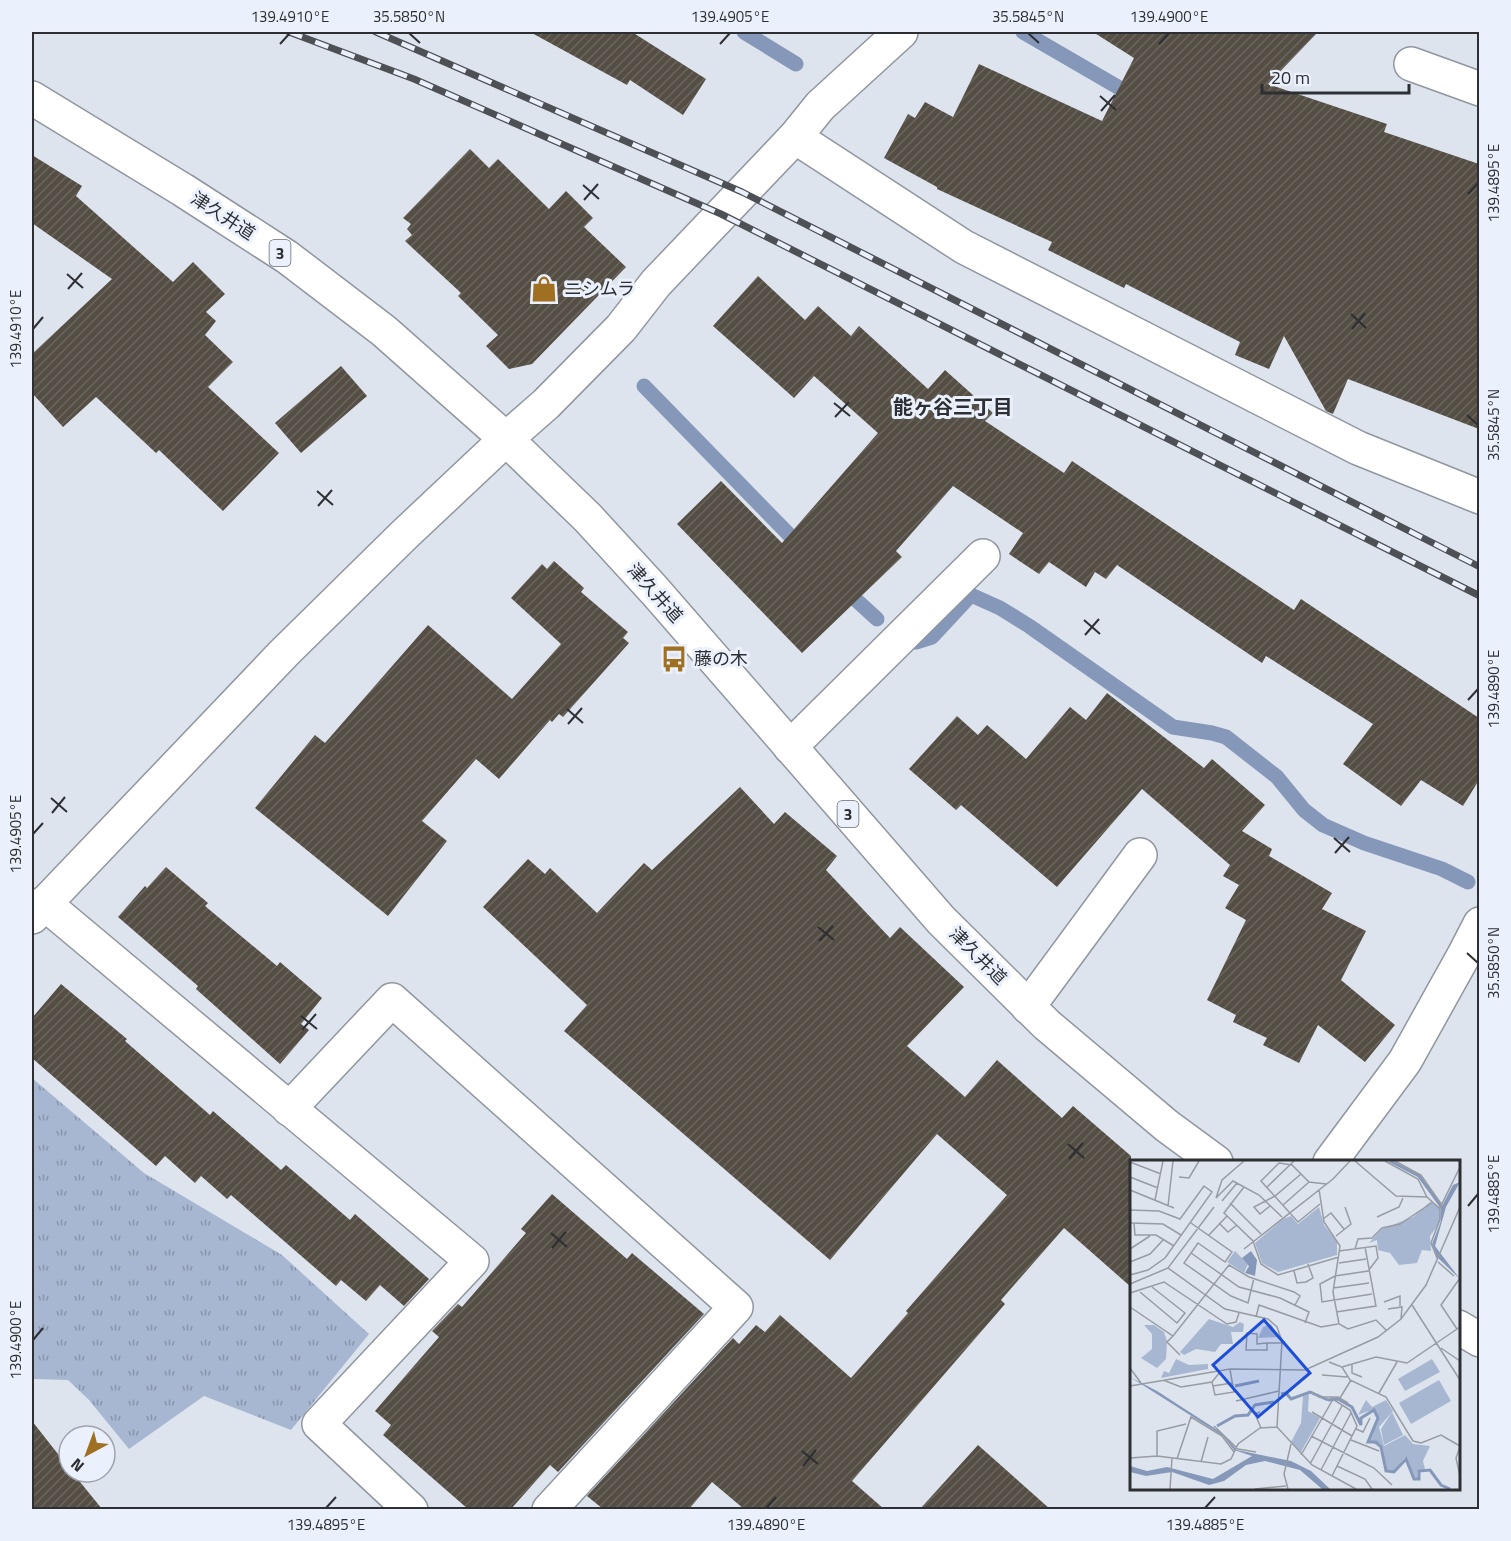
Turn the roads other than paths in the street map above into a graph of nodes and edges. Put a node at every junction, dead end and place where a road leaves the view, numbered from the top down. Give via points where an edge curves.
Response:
1 (901, 32) edge
2 (1410, 64) dead end
3 (1479, 89) edge
4 (32, 98) edge
5 (795, 137) junction
6 (506, 438) junction
7 (1479, 497) edge
8 (983, 556) dead end
9 (790, 747) junction
10 (1140, 855) dead end
11 (38, 910) edge
12 (1479, 924) edge
13 (1472, 960) edge
14 (1029, 1007) junction
15 (289, 1109) junction
16 (1215, 1160) edge
17 (1331, 1160) edge
18 (411, 1509) edge
19 (549, 1509) edge

1 - 5 street via 820,106
2 - 3 street
4 - 6 street, 津久井道 / 3 via 287,257 384,331
5 - 6 street via 656,283 621,328 546,404
5 - 7 street via 964,247 1358,448
6 - 9 street, 津久井道 / 3 via 588,518
6 - 11 street via 284,653
8 - 9 street
9 - 14 street, 津久井道 / 3 via 941,920
10 - 14 street
11 - 15 street
12 - 13 street
13 - 17 street via 1405,1061
14 - 16 street, 津久井道 / 3 via 1167,1126
15 - 18 street via 472,1261 319,1424
15 - 19 street via 392,1000 736,1307

